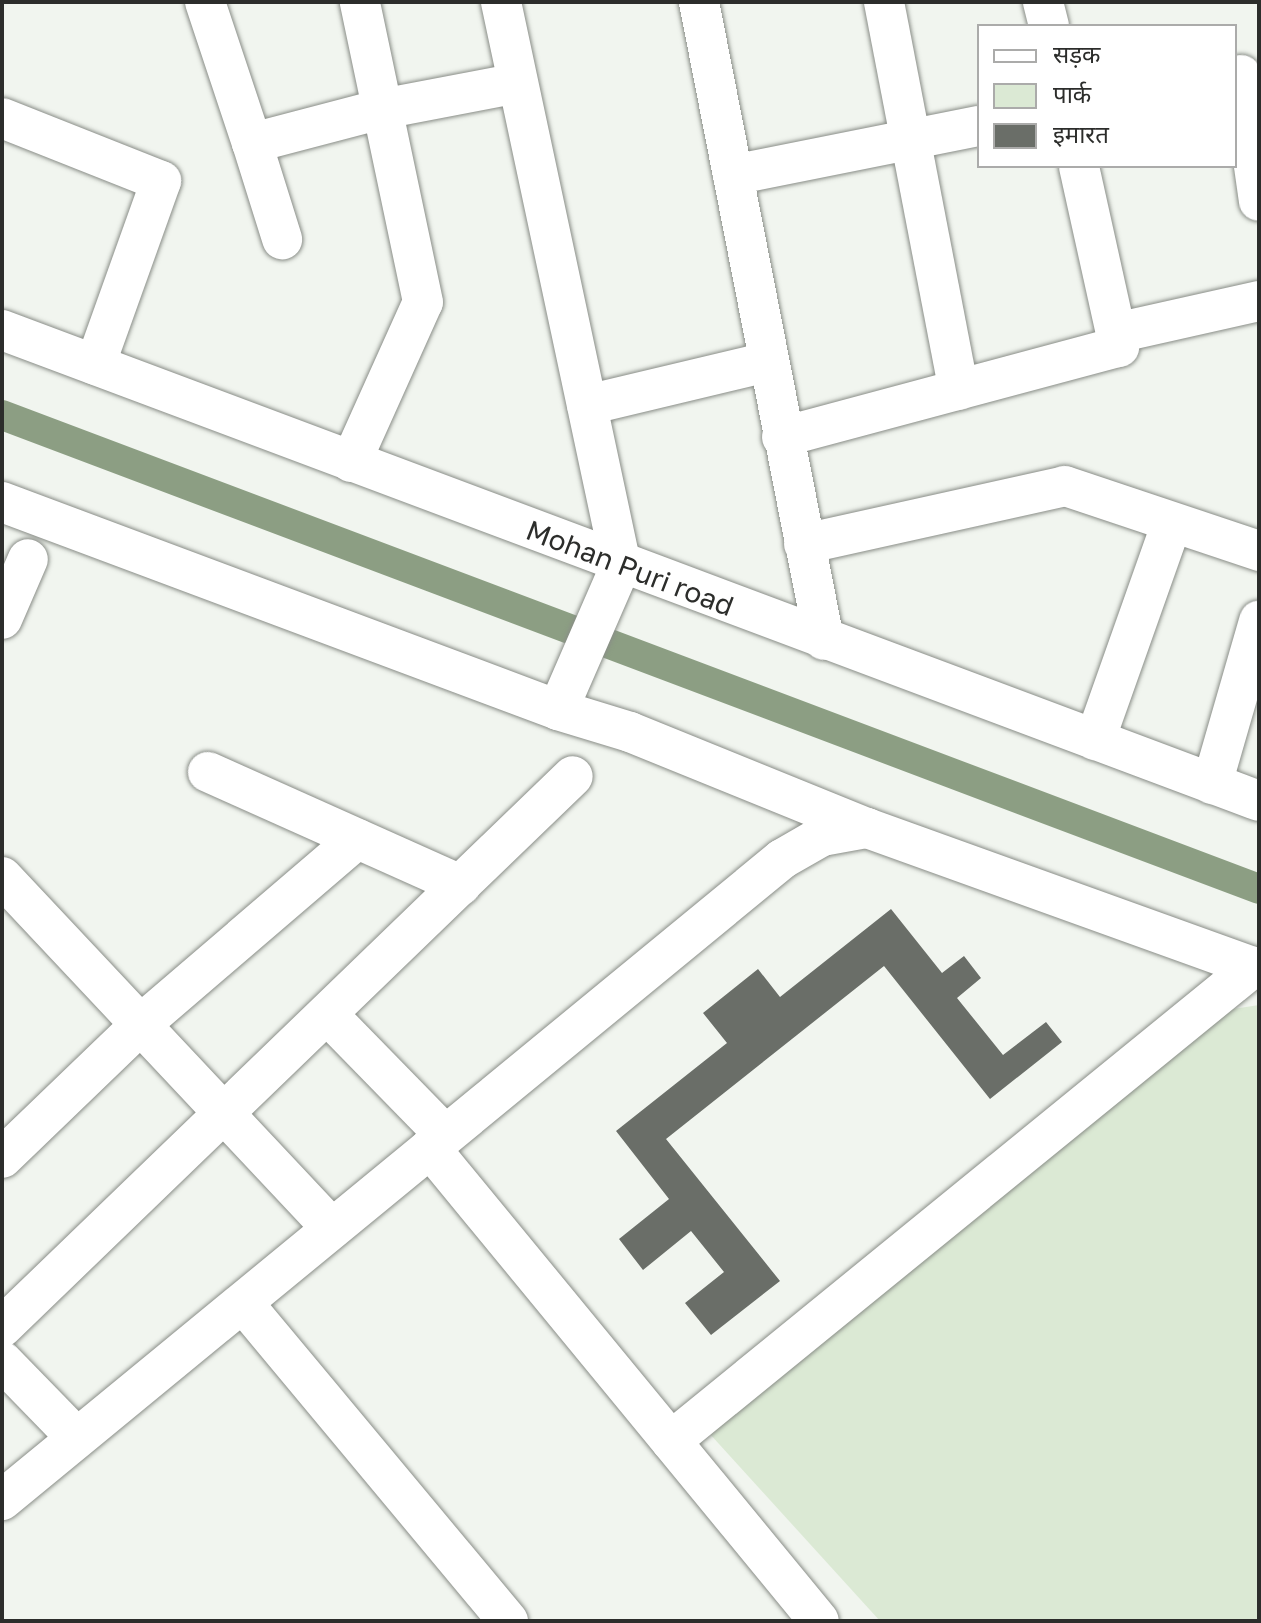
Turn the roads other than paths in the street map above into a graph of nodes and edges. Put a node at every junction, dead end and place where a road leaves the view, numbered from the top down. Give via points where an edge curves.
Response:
1 (205, 2) edge
2 (360, 2) edge
3 (501, 2) edge
4 (699, 2) edge
5 (884, 2) edge
6 (1043, 2) edge
7 (1048, 24) edge
8 (1245, 74) edge
9 (518, 83) junction
10 (382, 109) junction
11 (2, 118) edge
12 (977, 126) edge
13 (914, 139) junction
14 (252, 143) junction
15 (1079, 168) edge
16 (733, 175) junction
17 (1259, 201) edge
18 (282, 239) dead end
19 (1259, 301) edge
20 (2, 330) edge
21 (1116, 333) junction
22 (768, 362) junction
23 (95, 365) junction
24 (959, 390) junction
25 (587, 405) junction
26 (782, 437) junction
27 (351, 462) junction
28 (2, 502) edge
29 (1172, 523) junction
30 (804, 544) junction
31 (1259, 551) edge
32 (28, 559) dead end
33 (621, 565) junction
34 (2, 619) edge
35 (1259, 621) edge
36 (824, 640) junction
37 (558, 710) junction
38 (1095, 740) junction
39 (208, 772) dead end
40 (573, 776) dead end
41 (1212, 784) junction
42 (1259, 801) edge
43 (867, 828) junction
44 (357, 839) junction
45 (2, 877) edge
46 (461, 885) junction
47 (1256, 968) edge
48 (327, 1014) junction
49 (140, 1025) junction
50 (223, 1114) junction
51 (438, 1142) junction
52 (2, 1158) edge
53 (332, 1229) junction
54 (243, 1303) junction
55 (2, 1327) edge
56 (2, 1361) edge
57 (77, 1438) junction
58 (671, 1441) junction
59 (2, 1500) edge
60 (508, 1621) edge
61 (819, 1621) edge

1 - 14 street
2 - 10 street
3 - 9 street
4 - 16 street
5 - 13 street
6 - 7 street
8 - 17 street
9 - 10 street
9 - 25 street
10 - 14 street
10 - 27 street via 423,302
11 - 23 street via 161,181
12 - 13 street
13 - 16 street
13 - 24 street
14 - 18 street
15 - 21 street
16 - 22 street
19 - 21 street
20 - 23 street, Mohan Puri road
21 - 24 street via 1119,347
22 - 25 street
22 - 26 street
23 - 27 street, Mohan Puri road
24 - 26 street
25 - 33 street
26 - 30 street
27 - 33 street, Mohan Puri road
28 - 37 street
29 - 30 street via 1065,486
29 - 31 street
29 - 38 street
30 - 36 street
32 - 34 street
33 - 36 street, Mohan Puri road
33 - 37 street
35 - 41 street
36 - 38 street, Mohan Puri road
37 - 43 street via 630,732
38 - 41 street, Mohan Puri road
39 - 44 street
40 - 46 street
41 - 42 street, Mohan Puri road
43 - 47 street
43 - 51 street via 822,836 782,859
44 - 46 street
44 - 49 street
45 - 49 street
46 - 48 street
47 - 58 street
48 - 50 street
48 - 51 street
49 - 50 street
49 - 52 street
50 - 53 street
50 - 55 street
51 - 53 street
51 - 58 street
53 - 54 street
54 - 57 street
54 - 60 street
56 - 57 street
57 - 59 street
58 - 61 street

